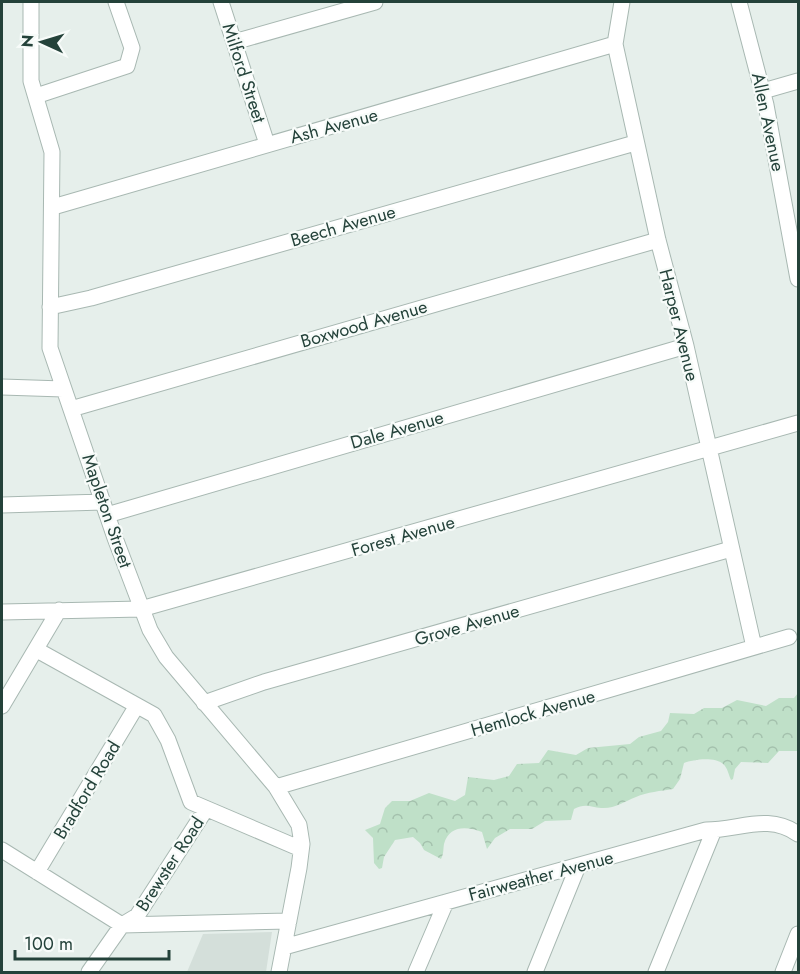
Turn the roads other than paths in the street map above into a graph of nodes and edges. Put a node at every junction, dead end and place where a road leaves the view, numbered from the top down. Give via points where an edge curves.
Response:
1 (31, 2) edge
2 (116, 2) edge
3 (221, 2) edge
4 (375, 2) edge
5 (622, 2) edge
6 (739, 2) edge
7 (234, 42) junction
8 (615, 44) junction
9 (798, 81) edge
10 (763, 91) junction
11 (36, 96) junction
12 (635, 143) junction
13 (267, 144) junction
14 (791, 200) edge
15 (53, 207) junction
16 (658, 240) junction
17 (798, 279) edge
18 (50, 307) junction
19 (686, 346) junction
20 (2, 387) edge
21 (63, 389) junction
22 (70, 409) junction
23 (798, 423) edge
24 (708, 447) junction
25 (2, 505) edge
26 (105, 508) junction
27 (731, 549) junction
28 (141, 609) junction
29 (59, 610) junction
30 (2, 612) edge
31 (789, 637) dead end
32 (754, 647) junction
33 (37, 650) junction
34 (204, 703) junction
35 (2, 706) edge
36 (136, 707) junction
37 (276, 787) junction
38 (206, 809) junction
39 (714, 830) junction
40 (798, 834) edge
41 (301, 849) junction
42 (2, 850) edge
43 (578, 866) junction
44 (37, 872) junction
45 (446, 902) junction
46 (290, 921) junction
47 (122, 925) junction
48 (798, 934) edge
49 (284, 947) junction
50 (89, 972) edge
51 (279, 972) edge
52 (416, 972) edge
53 (535, 972) edge
54 (656, 972) edge
55 (783, 972) edge

1 - 11 street, Mapleton Street via 30,66
2 - 11 street via 132,48 127,66
3 - 7 street, Milford Street
4 - 7 street
5 - 8 street, Harper Avenue
6 - 10 street, Allen Avenue
7 - 13 street, Milford Street
8 - 12 street, Harper Avenue
8 - 13 street, Ash Avenue
9 - 10 street
10 - 14 street, Allen Avenue
11 - 15 street, Mapleton Street via 51,143
12 - 16 street, Harper Avenue
12 - 18 street, Beech Avenue
13 - 15 street, Ash Avenue
14 - 17 street, Allen Avenue
15 - 18 street, Mapleton Street
16 - 19 street, Harper Avenue
16 - 22 street, Boxwood Avenue
18 - 21 street, Mapleton Street via 51,348
19 - 24 street, Harper Avenue
19 - 26 street, Dale Avenue
20 - 21 street
21 - 22 street, Mapleton Street
22 - 26 street, Mapleton Street
23 - 24 street, Forest Avenue
24 - 27 street, Harper Avenue
24 - 28 street, Forest Avenue
25 - 26 street, Dale Avenue
26 - 28 street, Mapleton Street
27 - 32 street, Harper Avenue
27 - 34 street, Grove Avenue via 264,682
28 - 29 street, Forest Avenue
28 - 34 street, Mapleton Street via 166,657
29 - 30 street, Forest Avenue
29 - 33 street
31 - 32 street, Hemlock Avenue
32 - 37 street, Hemlock Avenue
33 - 35 street
33 - 36 street
34 - 37 street, Mapleton Street
36 - 38 street via 161,724 191,802
36 - 44 street, Bradford Road
37 - 41 street, Mapleton Street via 299,825
38 - 41 street
38 - 47 street, Brewster Road via 137,916
39 - 40 street, Fairweather Avenue via 758,822 788,827
39 - 43 street, Fairweather Avenue
39 - 54 street
41 - 46 street, Mapleton Street
42 - 44 street
43 - 45 street, Fairweather Avenue
43 - 53 street
44 - 47 street
45 - 49 street, Fairweather Avenue
45 - 52 street
46 - 47 street
46 - 49 street, Mapleton Street
47 - 50 street, Brewster Road
48 - 55 street
49 - 51 street, Mapleton Street

